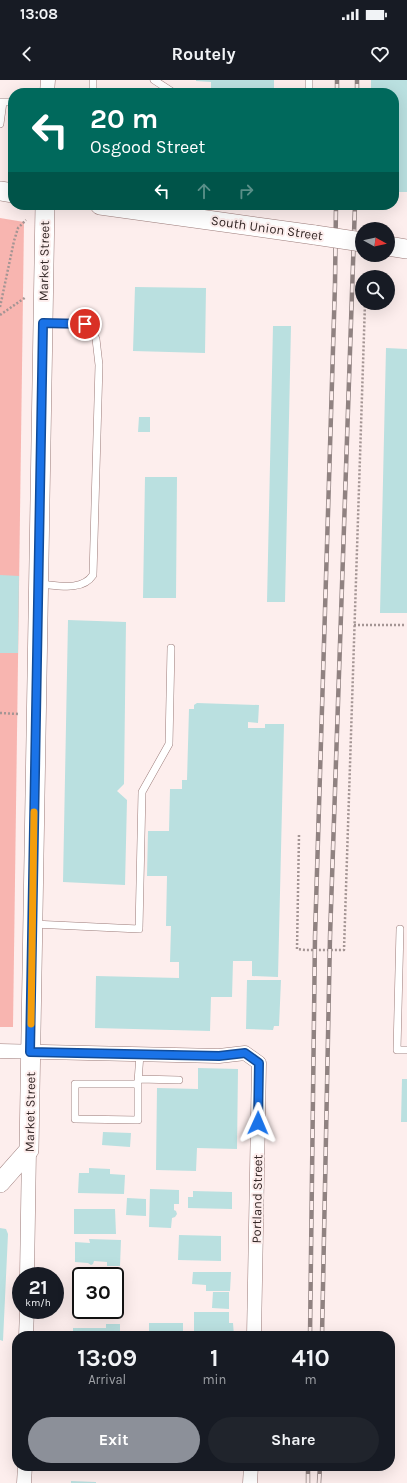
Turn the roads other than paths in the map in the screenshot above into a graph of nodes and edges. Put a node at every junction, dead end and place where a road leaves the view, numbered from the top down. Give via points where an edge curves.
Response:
1 (154, 80) edge
2 (166, 88) edge
3 (1, 102) edge
4 (0, 124) edge
5 (45, 210) edge
6 (136, 210) edge
7 (355, 241) edge
8 (395, 247) edge
9 (407, 248) edge
10 (43, 323) junction
11 (38, 584) junction
12 (172, 648) dead end
13 (32, 924) junction
14 (400, 929) dead end
15 (407, 1050) edge
16 (0, 1051) edge
17 (30, 1052) junction
18 (140, 1054) junction
19 (179, 1080) dead end
20 (138, 1082) junction
21 (29, 1150) junction
22 (0, 1183) edge
23 (27, 1267) edge
24 (27, 1319) edge
25 (26, 1331) edge
26 (254, 1331) edge
27 (24, 1471) edge
28 (251, 1471) edge
29 (24, 1483) edge
30 (250, 1483) edge

1 - 2 lane
3 - 4 lane
5 - 10 street, Market Street
6 - 7 street, South Union Street, bridge
8 - 9 street
10 - 11 street, Market Street
10 - 11 lane via 85,324 96,339 99,365 93,575 89,582 80,586
11 - 13 street, Market Street
12 - 13 lane via 169,744 142,792 139,928
13 - 17 street, Market Street
14 - 15 lane via 397,1050
16 - 17 street
17 - 18 street
17 - 21 street, Market Street
18 - 20 lane
18 - 26 street, Portland Street via 219,1056 245,1053 259,1063
19 - 20 lane
20 - 20 lane via 138,1120 75,1120 75,1084
21 - 22 street
21 - 23 street, Market Street
24 - 25 street
27 - 29 street
28 - 30 street

